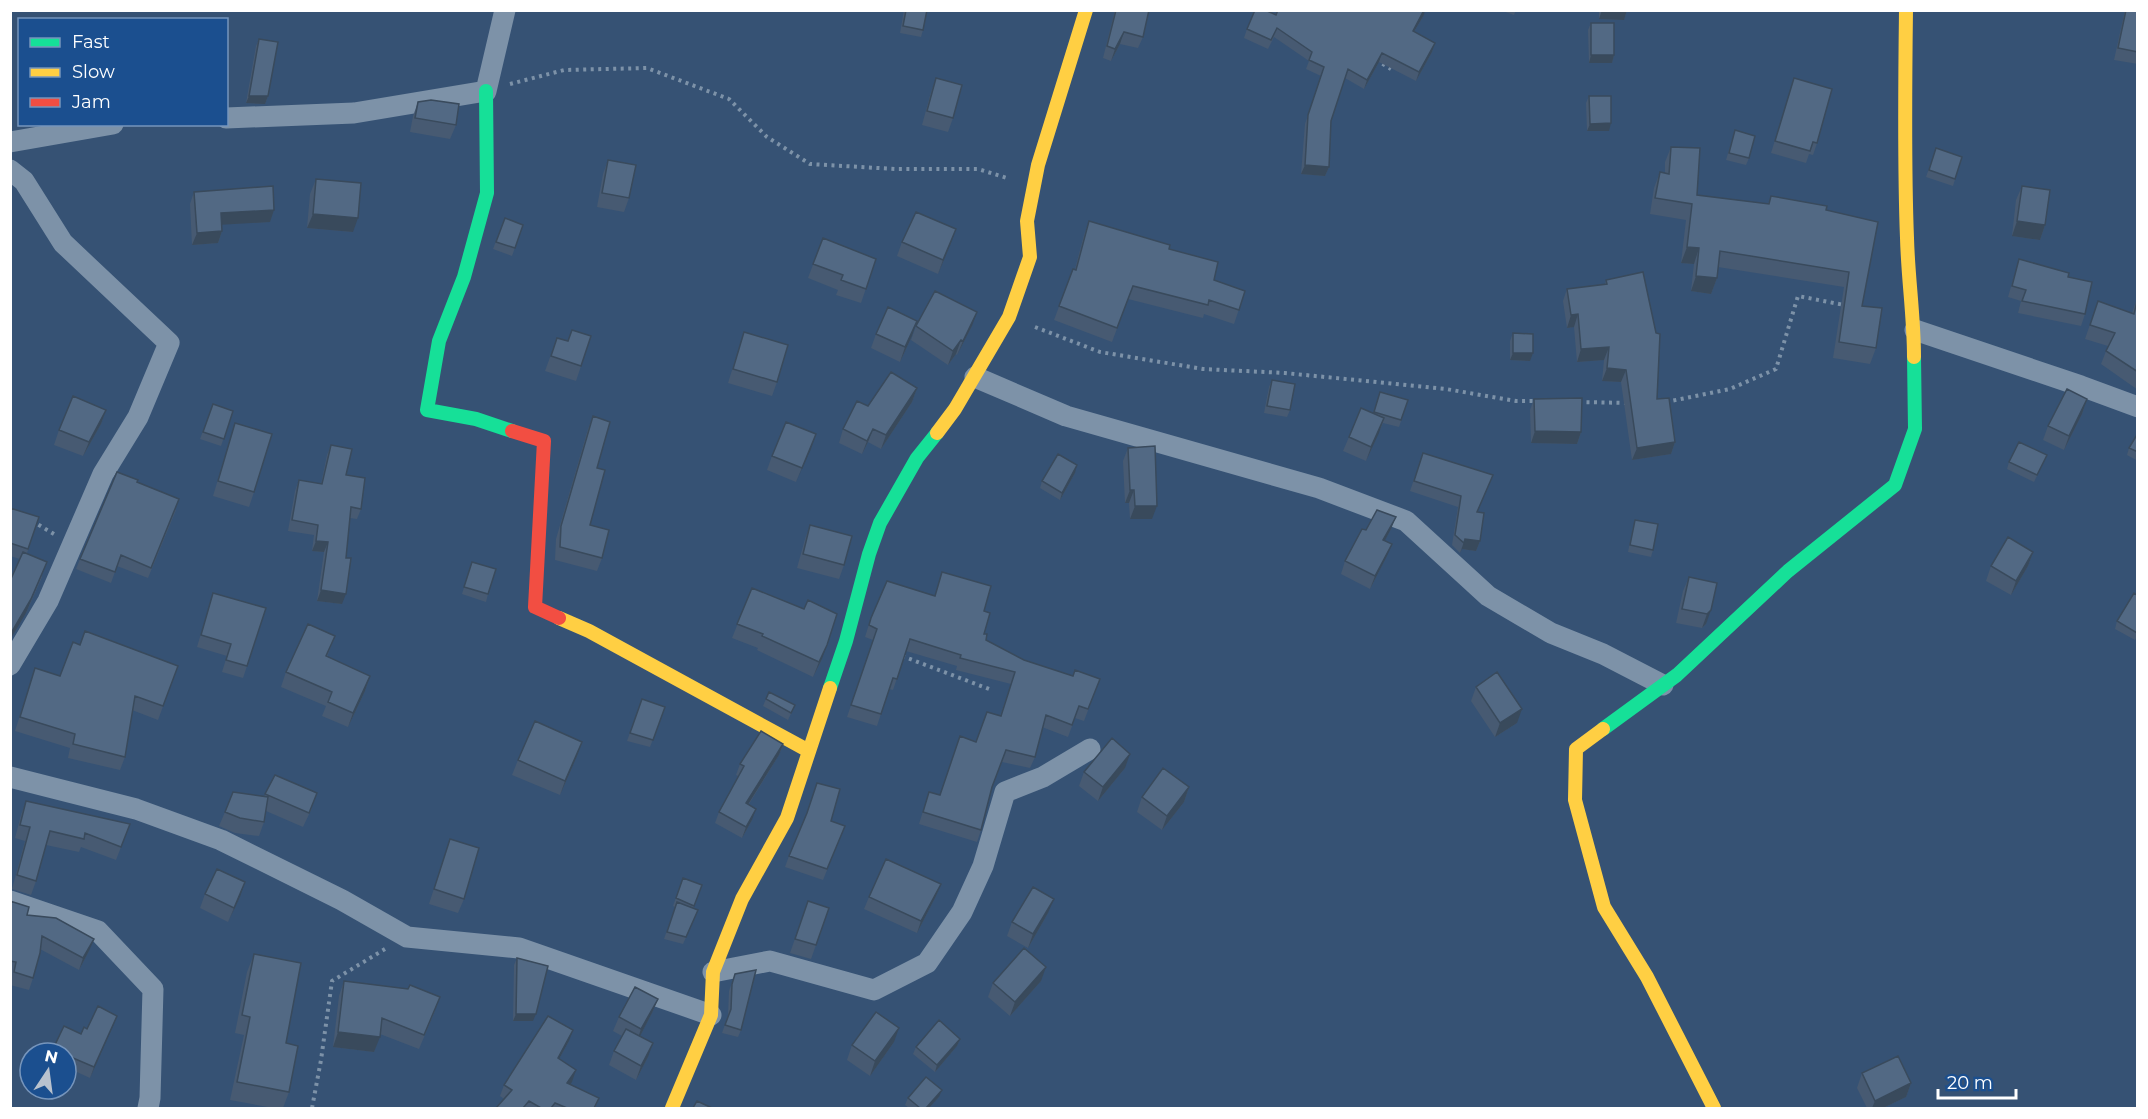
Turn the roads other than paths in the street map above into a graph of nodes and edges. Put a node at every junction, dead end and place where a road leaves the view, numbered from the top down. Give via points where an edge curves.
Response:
1 (505, 10) edge
2 (1086, 10) edge
3 (1906, 10) edge
4 (486, 90) junction
5 (228, 118) edge
6 (102, 126) edge
7 (10, 142) edge
8 (10, 170) edge
9 (1914, 330) junction
10 (975, 377) junction
11 (2138, 407) edge
12 (10, 665) edge
13 (1663, 685) junction
14 (1090, 749) dead end
15 (809, 751) junction
16 (10, 777) edge
17 (10, 901) edge
18 (713, 972) junction
19 (711, 1015) junction
20 (148, 1108) edge
21 (672, 1108) edge
22 (1714, 1108) edge

1 - 4 street
2 - 10 street via 1038,165 1026,222 1030,257 1009,317
3 - 9 street via 1905,170
4 - 5 street via 354,113
4 - 15 street via 487,193 464,277 439,341 427,410 476,419 544,441 535,607 589,631
6 - 7 street
8 - 12 street via 24,181 63,243 169,343 138,417 103,474 48,601
9 - 11 street
9 - 13 street via 1915,429 1895,485 1788,571
10 - 13 street via 1066,416 1319,488 1406,521 1488,596 1551,633
10 - 15 street via 917,458 880,524
13 - 22 street via 1576,749 1575,800 1604,907 1647,977
14 - 18 street via 1043,777 1005,792 983,866 962,912 927,963 874,990 770,962
15 - 18 street via 787,818 742,899
16 - 19 street via 136,808 221,840 342,900 406,937 519,948
17 - 20 street via 98,931 153,989
18 - 19 street
19 - 21 street

